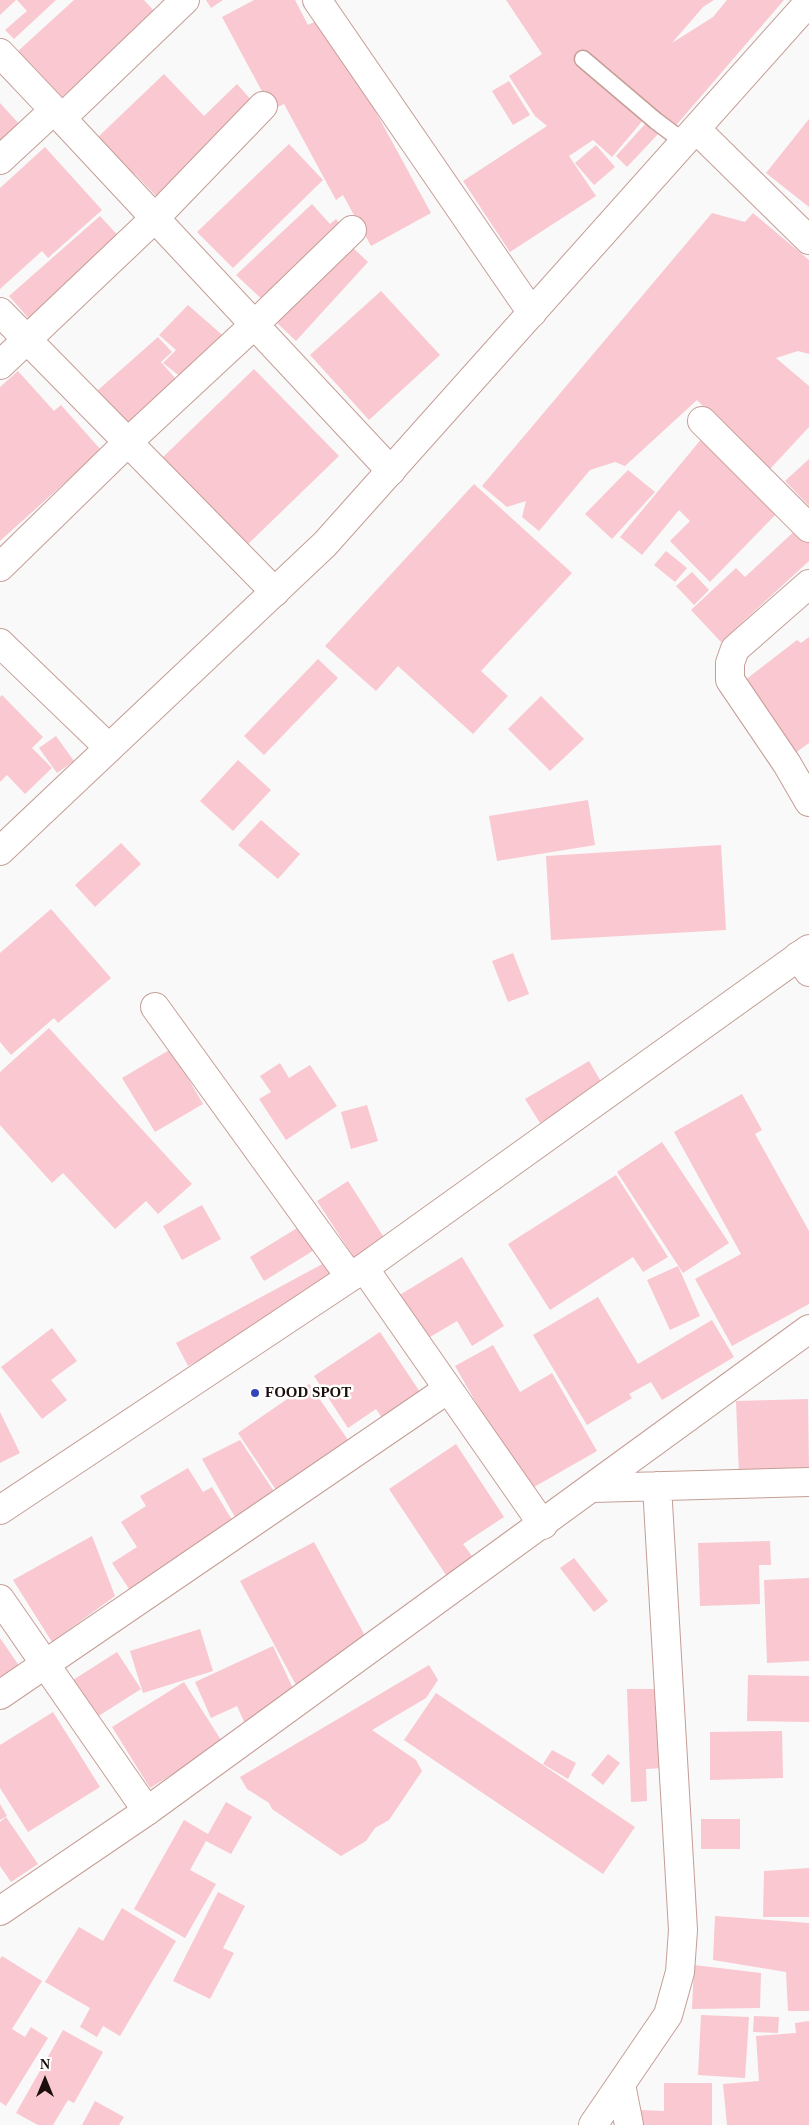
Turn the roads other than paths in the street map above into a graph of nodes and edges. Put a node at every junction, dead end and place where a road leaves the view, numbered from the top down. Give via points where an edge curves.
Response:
1 (185, 0) edge
2 (318, 0) edge
3 (809, 2) edge
4 (0, 53) edge
5 (583, 59) dead end
6 (264, 106) dead end
7 (58, 114) junction
8 (690, 135) junction
9 (0, 160) edge
10 (155, 218) junction
11 (352, 230) dead end
12 (809, 240) edge
13 (0, 312) edge
14 (532, 313) junction
15 (254, 324) junction
16 (27, 340) junction
17 (0, 365) edge
18 (702, 420) dead end
19 (128, 442) junction
20 (391, 471) junction
21 (809, 528) edge
22 (0, 567) edge
23 (809, 584) edge
24 (275, 592) junction
25 (0, 643) edge
26 (109, 748) junction
27 (809, 802) edge
28 (0, 851) edge
29 (805, 959) edge
30 (155, 1007) dead end
31 (357, 1272) junction
32 (809, 1329) edge
33 (448, 1389) junction
34 (809, 1482) edge
35 (657, 1486) junction
36 (594, 1488) junction
37 (0, 1510) edge
38 (543, 1525) junction
39 (0, 1599) edge
40 (46, 1664) junction
41 (0, 1695) edge
42 (147, 1811) junction
43 (0, 1911) edge
44 (621, 2084) junction
45 (593, 2125) edge
46 (629, 2125) edge

1 - 7 street
2 - 14 street
3 - 8 street
4 - 7 street
5 - 8 lane via 656,121
6 - 10 street
7 - 9 street
7 - 10 street
8 - 12 street
8 - 14 street
10 - 15 street
10 - 16 street
11 - 15 street
13 - 16 street
14 - 20 street
15 - 19 street
15 - 20 street
16 - 17 street
16 - 19 street
18 - 21 street
19 - 22 street
19 - 24 street
20 - 24 street via 325,544
23 - 27 street via 735,649 730,663 730,680
24 - 26 street
25 - 26 street
26 - 28 street
29 - 31 street
30 - 31 street
31 - 33 street
31 - 37 street
32 - 36 street
33 - 38 street
33 - 40 street
34 - 35 street
35 - 36 street
35 - 44 street via 683,1930 680,1972 668,2015
36 - 38 street
38 - 42 street
39 - 40 street
40 - 41 street
40 - 42 street
42 - 43 street
44 - 45 street
44 - 46 street

